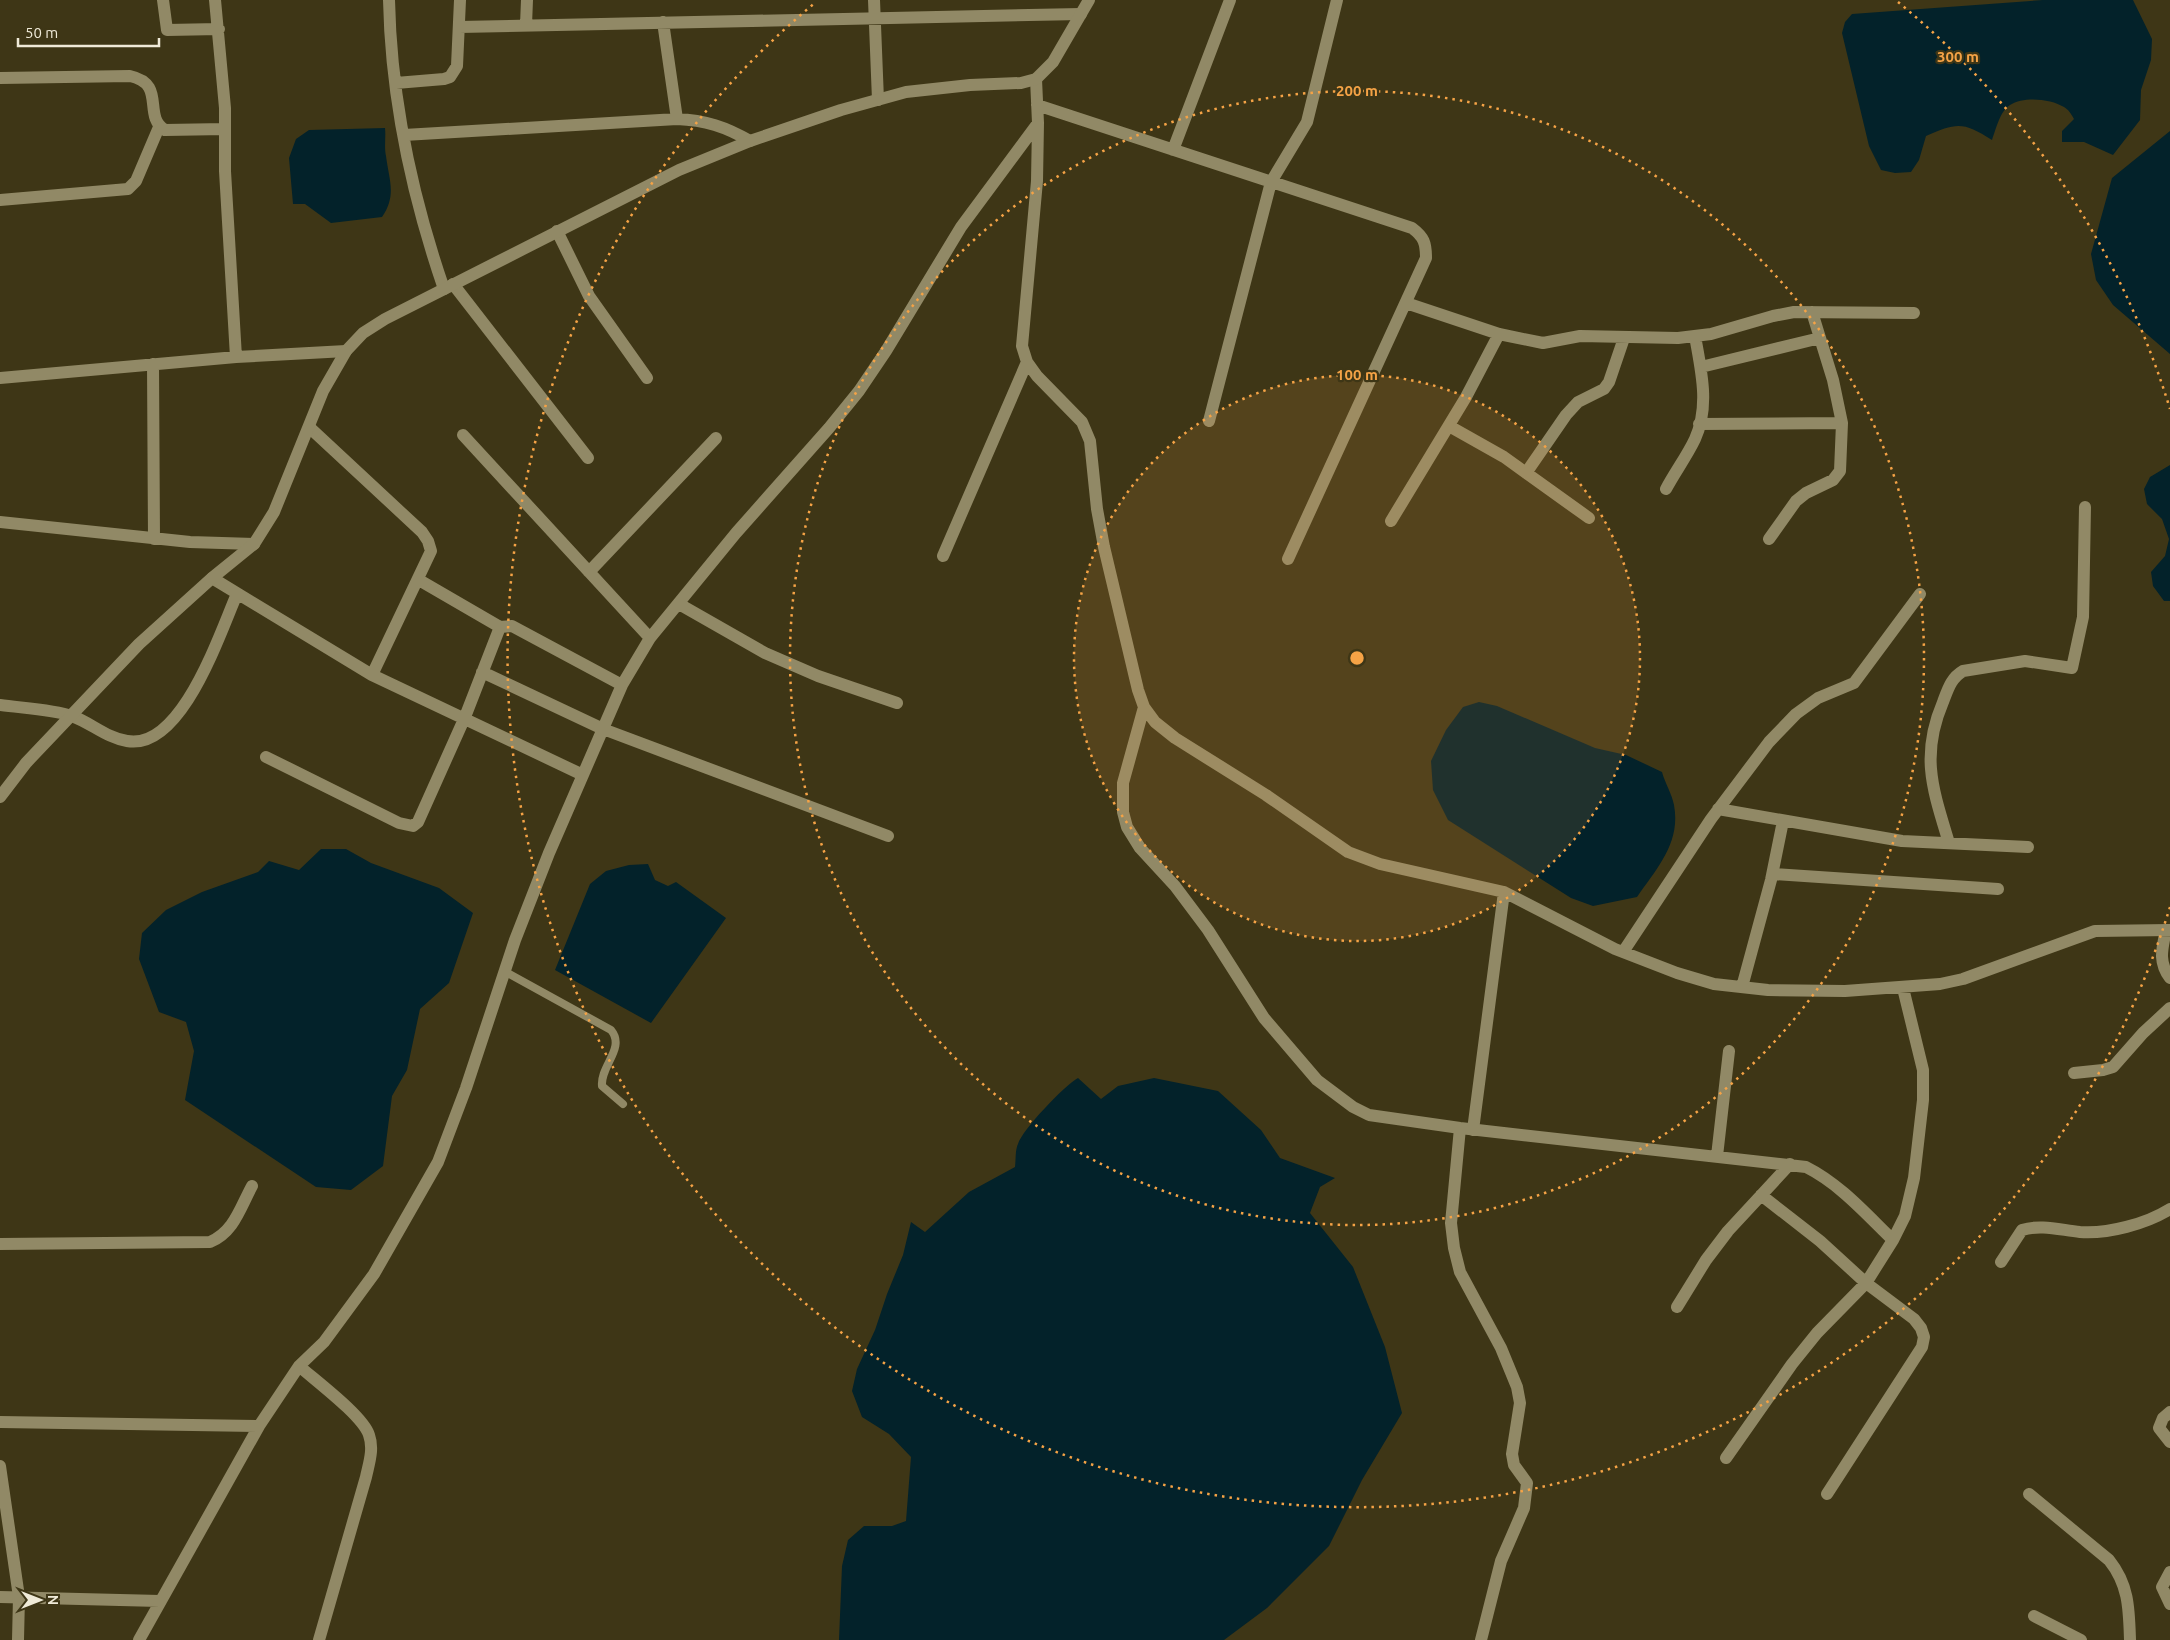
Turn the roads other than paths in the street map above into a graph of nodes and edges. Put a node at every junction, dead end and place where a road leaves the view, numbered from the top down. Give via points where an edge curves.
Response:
1 (163, 0) edge
2 (215, 0) edge
3 (389, 0) edge
4 (460, 0) edge
5 (527, 0) edge
6 (874, 0) edge
7 (1089, 0) edge
8 (1230, 0) edge
9 (1337, 0) edge
10 (1081, 14) junction
11 (875, 18) junction
12 (664, 22) junction
13 (526, 25) junction
14 (459, 27) junction
15 (219, 28) junction
16 (0, 78) edge
17 (1036, 79) junction
18 (396, 83) junction
19 (878, 100) junction
20 (1037, 105) junction
21 (677, 119) junction
22 (1038, 122) junction
23 (159, 126) junction
24 (225, 129) junction
25 (404, 135) junction
26 (750, 141) junction
27 (1173, 150) junction
28 (1271, 182) junction
29 (0, 200) edge
30 (557, 231) junction
31 (448, 287) junction
32 (1406, 303) junction
33 (1812, 312) junction
34 (1914, 313) dead end
35 (1499, 334) junction
36 (1695, 336) junction
37 (1624, 338) junction
38 (1820, 338) junction
39 (346, 351) junction
40 (236, 357) junction
41 (1027, 362) junction
42 (153, 364) junction
43 (1701, 367) junction
44 (0, 378) edge
45 (647, 378) dead end
46 (1209, 421) dead end
47 (1842, 423) junction
48 (1699, 424) junction
49 (1449, 426) junction
50 (309, 427) junction
51 (463, 435) dead end
52 (716, 438) dead end
53 (588, 458) dead end
54 (1526, 473) junction
55 (1666, 489) dead end
56 (2085, 507) dead end
57 (1589, 518) dead end
58 (1392, 521) dead end
59 (0, 522) edge
60 (154, 539) junction
61 (1769, 539) dead end
62 (254, 544) junction
63 (943, 556) dead end
64 (1288, 558) dead end
65 (589, 572) junction
66 (212, 578) junction
67 (419, 580) junction
68 (237, 594) junction
69 (1920, 594) dead end
70 (678, 604) junction
71 (500, 627) junction
72 (650, 638) junction
73 (482, 672) junction
74 (372, 675) junction
75 (622, 685) junction
76 (897, 702) dead end
77 (0, 705) edge
78 (1144, 706) junction
79 (71, 716) junction
80 (465, 717) junction
81 (603, 729) junction
82 (266, 757) dead end
83 (583, 774) junction
84 (0, 797) edge
85 (1718, 809) junction
86 (1783, 821) junction
87 (888, 836) dead end
88 (1949, 843) junction
89 (2028, 847) dead end
90 (1773, 874) junction
91 (1998, 889) dead end
92 (1504, 892) junction
93 (2168, 930) edge
94 (1622, 952) junction
95 (504, 971) junction
96 (2170, 978) edge
97 (1742, 987) junction
98 (1902, 988) junction
99 (2170, 1008) edge
100 (1729, 1051) dead end
101 (2074, 1073) dead end
102 (623, 1104) dead end
103 (1467, 1129) junction
104 (1717, 1156) junction
105 (1790, 1164) junction
106 (252, 1186) dead end
107 (1761, 1195) junction
108 (2170, 1209) edge
109 (1893, 1240) junction
110 (0, 1244) edge
111 (2001, 1262) dead end
112 (1866, 1283) junction
113 (1676, 1306) dead end
114 (299, 1366) junction
115 (2170, 1412) edge
116 (0, 1422) edge
117 (259, 1426) junction
118 (2170, 1442) edge
119 (1726, 1458) dead end
120 (0, 1466) edge
121 (1827, 1494) dead end
122 (2029, 1494) dead end
123 (2170, 1572) edge
124 (0, 1597) edge
125 (19, 1597) junction
126 (160, 1600) junction
127 (2170, 1604) edge
128 (2034, 1616) dead end
129 (18, 1640) edge
130 (139, 1640) edge
131 (319, 1640) edge
132 (1481, 1640) edge
133 (2082, 1640) edge
134 (2130, 1640) edge

1 - 15 street via 168,30
2 - 15 street
3 - 18 street
4 - 14 street
5 - 13 street
6 - 11 street
7 - 10 street
8 - 27 street
9 - 28 street via 1307,122
10 - 11 street
10 - 17 street via 1053,62
11 - 12 street
11 - 19 street
12 - 13 street
12 - 21 street
13 - 14 street
14 - 18 street via 457,66 450,77
15 - 24 street
16 - 23 street via 140,78 151,88
17 - 19 street via 906,92
17 - 20 street
18 - 25 street
19 - 26 street
20 - 22 street
20 - 27 street
21 - 25 street
21 - 26 street via 713,123
22 - 41 street via 1037,182 1022,332
22 - 70 street via 961,227 859,391
23 - 24 street via 171,131
23 - 29 street via 136,182 128,189
24 - 40 street
25 - 31 street via 418,207
26 - 30 street via 679,170
27 - 28 street
28 - 32 street via 1412,228 1422,235 1426,258
28 - 46 street
30 - 31 street
30 - 45 street via 589,296
31 - 39 street via 370,328
31 - 53 street
32 - 35 street
32 - 64 street
33 - 34 street
33 - 36 street via 1773,316
33 - 38 street
35 - 37 street via 1543,343 1580,336
35 - 49 street
36 - 37 street
36 - 43 street
37 - 54 street via 1609,382 1566,414
38 - 43 street
38 - 47 street
39 - 40 street
39 - 50 street via 323,390
40 - 42 street
41 - 63 street
41 - 78 street via 1082,422 1090,441 1104,547
42 - 44 street
42 - 60 street
43 - 48 street via 1703,403
47 - 48 street
47 - 61 street via 1838,476 1796,501
48 - 55 street via 1695,438
49 - 54 street
49 - 58 street
50 - 62 street via 274,512
50 - 67 street via 422,532 431,551
51 - 65 street
52 - 65 street
54 - 57 street
56 - 88 street via 2083,617 2072,668 2025,661 1963,671 1955,676 1936,719 1930,744 1930,763 1936,800
59 - 60 street
60 - 62 street
62 - 66 street
65 - 72 street
66 - 68 street
66 - 79 street via 139,644
67 - 71 street
67 - 74 street
68 - 74 street
68 - 79 street via 195,689 182,710 166,726 148,738 130,742
69 - 85 street via 1854,682 1818,698 1796,714 1769,742
70 - 72 street
70 - 76 street via 765,653 818,676
71 - 73 street
71 - 75 street via 512,626
72 - 75 street
73 - 80 street
73 - 81 street
74 - 80 street
75 - 81 street
77 - 79 street
78 - 92 street via 1155,722 1174,738 1266,795 1348,852 1380,864
78 - 103 street via 1123,783 1123,812 1127,827 1140,848 1175,886 1208,930 1264,1018 1317,1080 1352,1107 1369,1114
79 - 84 street via 26,763
80 - 82 street via 418,822 413,826 398,823
80 - 83 street
81 - 83 street
81 - 87 street
83 - 95 street
85 - 86 street
85 - 94 street
86 - 88 street via 1894,840
86 - 90 street
88 - 89 street
90 - 91 street
90 - 97 street
92 - 94 street
92 - 103 street
93 - 96 street via 2161,961
93 - 98 street via 2095,931 1964,979
94 - 97 street via 1700,980
95 - 102 lane via 611,1030 617,1042 602,1071 602,1086
95 - 114 street via 438,1162 374,1274 324,1342
97 - 98 street via 1845,991
98 - 109 street via 1923,1070 1923,1100 1914,1178 1905,1216
99 - 101 street via 2113,1067
100 - 104 street
103 - 104 street
103 - 132 street via 1451,1223 1454,1248 1460,1272 1501,1348 1517,1388 1520,1403 1512,1454 1514,1465 1527,1483 1524,1508 1501,1561
104 - 105 street
105 - 107 street
105 - 109 street via 1806,1167 1821,1175
106 - 110 street via 232,1225 223,1236 210,1242
107 - 112 street via 1820,1241
107 - 113 street via 1728,1231
108 - 111 street via 2156,1217 2105,1230 2082,1232 2044,1227 2022,1230
109 - 112 street
112 - 119 street via 1792,1364
112 - 121 street via 1914,1319 1924,1337 1922,1347
114 - 117 street
114 - 131 street via 361,1421 369,1434 372,1452
115 - 118 street via 2159,1428
116 - 117 street
117 - 126 street
120 - 125 street
122 - 134 street via 2109,1560 2119,1573 2129,1608
123 - 127 street via 2162,1587
124 - 125 street
125 - 126 street
125 - 129 street
126 - 130 street
128 - 133 street

